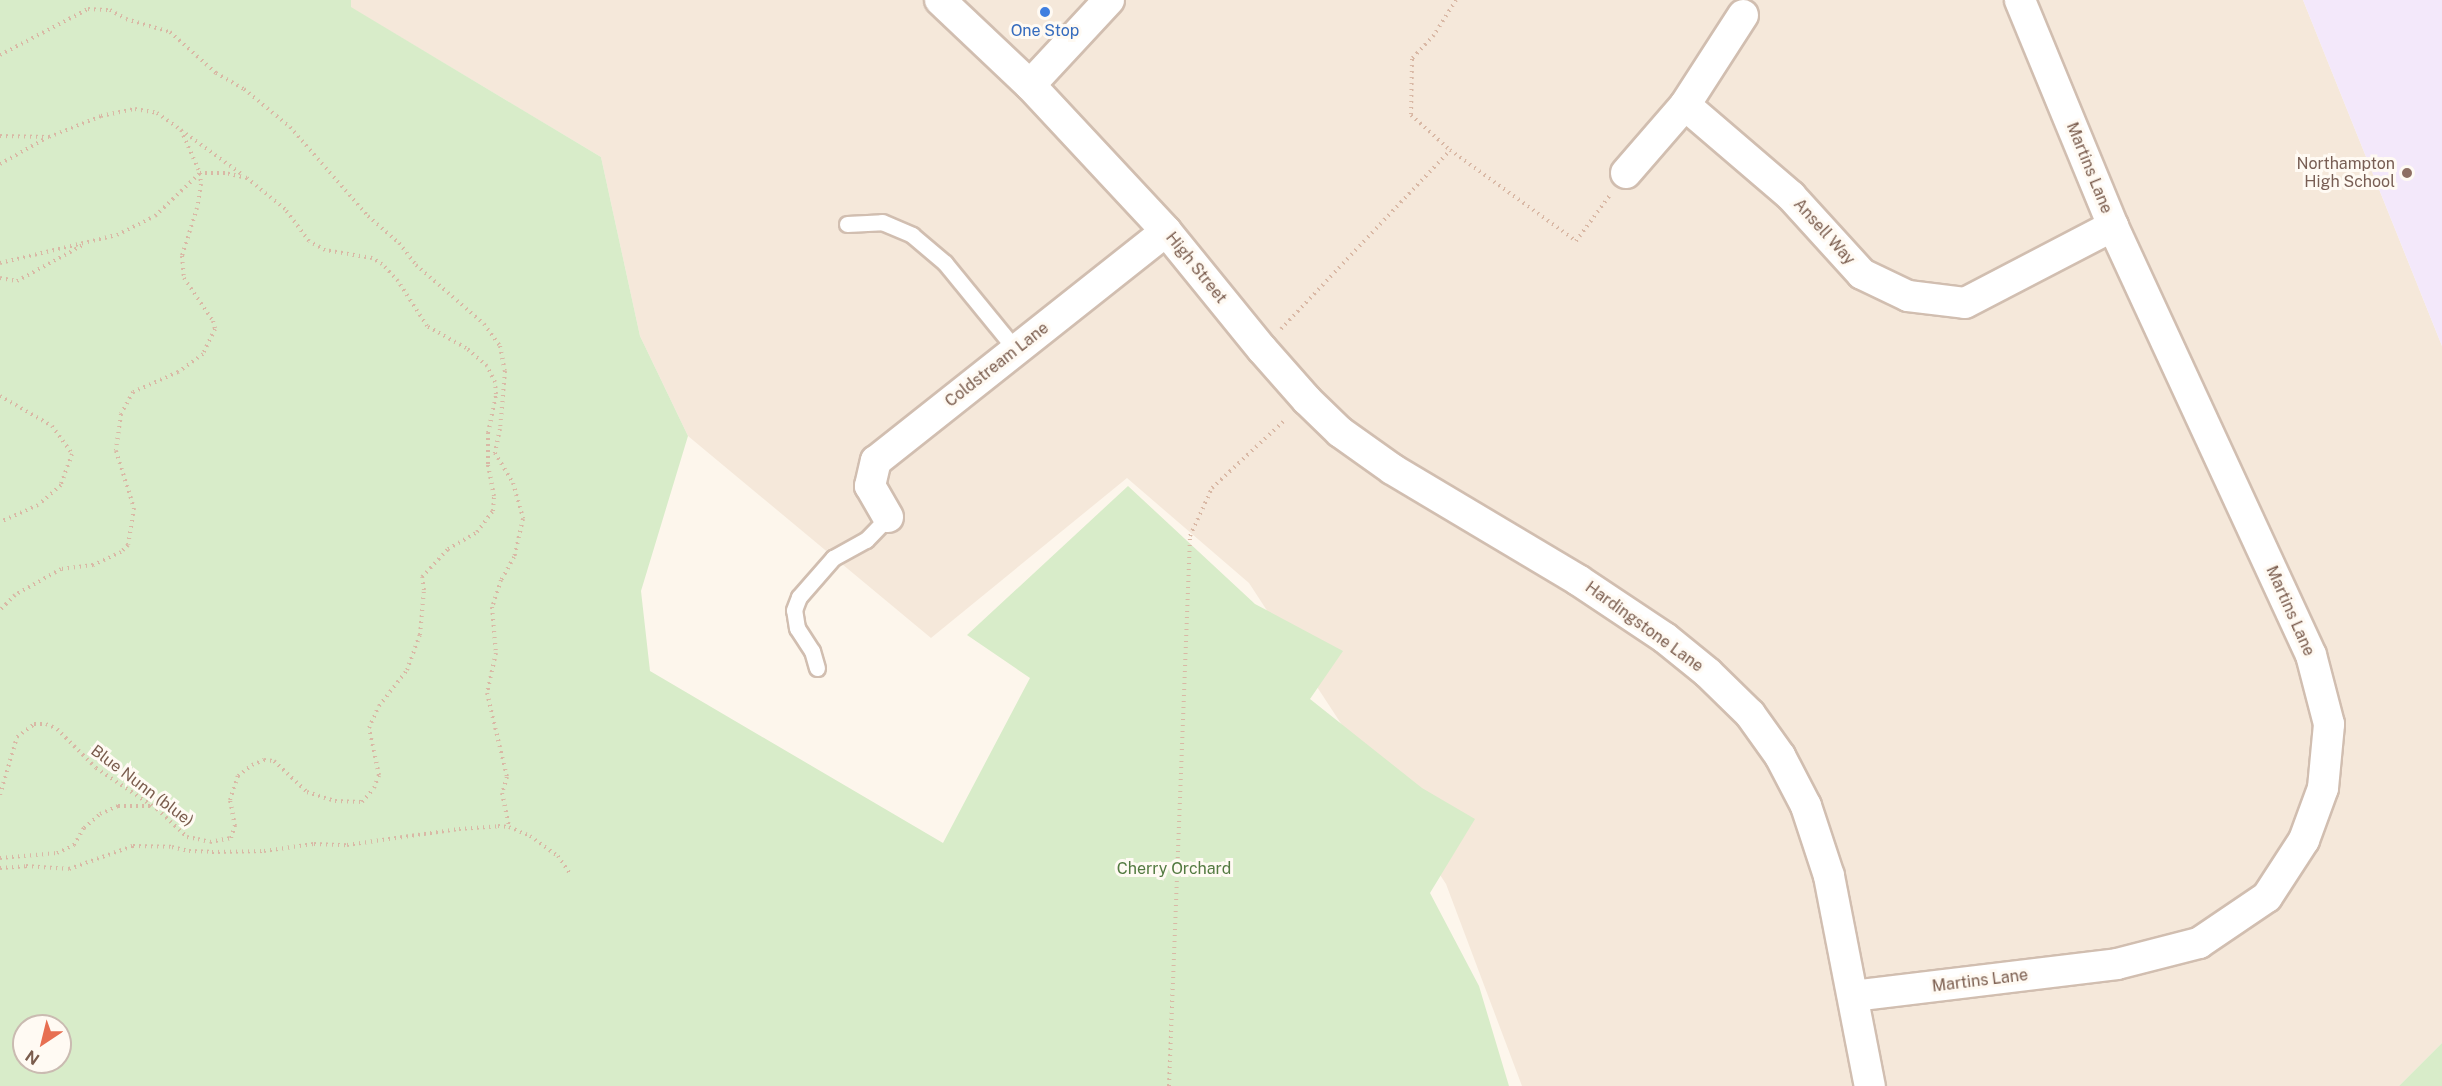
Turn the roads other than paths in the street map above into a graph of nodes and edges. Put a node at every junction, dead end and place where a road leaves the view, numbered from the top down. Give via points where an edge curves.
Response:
1 (940, 0) edge
2 (1109, 0) edge
3 (2020, 0) edge
4 (1743, 15) dead end
5 (1030, 85) junction
6 (1685, 105) junction
7 (1626, 173) road end
8 (847, 224) dead end
9 (2113, 226) junction
10 (1166, 231) junction
11 (1016, 350) junction
12 (1468, 514) joint
13 (888, 517) joint
14 (817, 668) dead end
15 (1853, 996) junction
16 (1870, 1086) edge

1 - 5 street, High Street
2 - 5 street
3 - 9 street, Martins Lane
4 - 6 street
5 - 10 street, High Street
6 - 7 street
6 - 9 street, Ansell Way via 1791,196 1862,274 1908,296 1965,303
8 - 11 lane via 882,222 912,235 945,263
9 - 15 street, Martins Lane via 2311,655 2329,724 2323,788 2304,840 2267,897 2199,943 2117,964
10 - 11 street, Coldstream Lane
10 - 12 street, High Street via 1262,349 1340,432 1392,469
11 - 13 street, Coldstream Lane via 876,461 870,486
12 - 15 street, Hardingstone Lane via 1665,638 1750,714 1780,756 1806,806 1828,876
13 - 14 lane via 866,540 833,558 799,597 794,610 797,627
15 - 16 street, Hardingstone Lane

